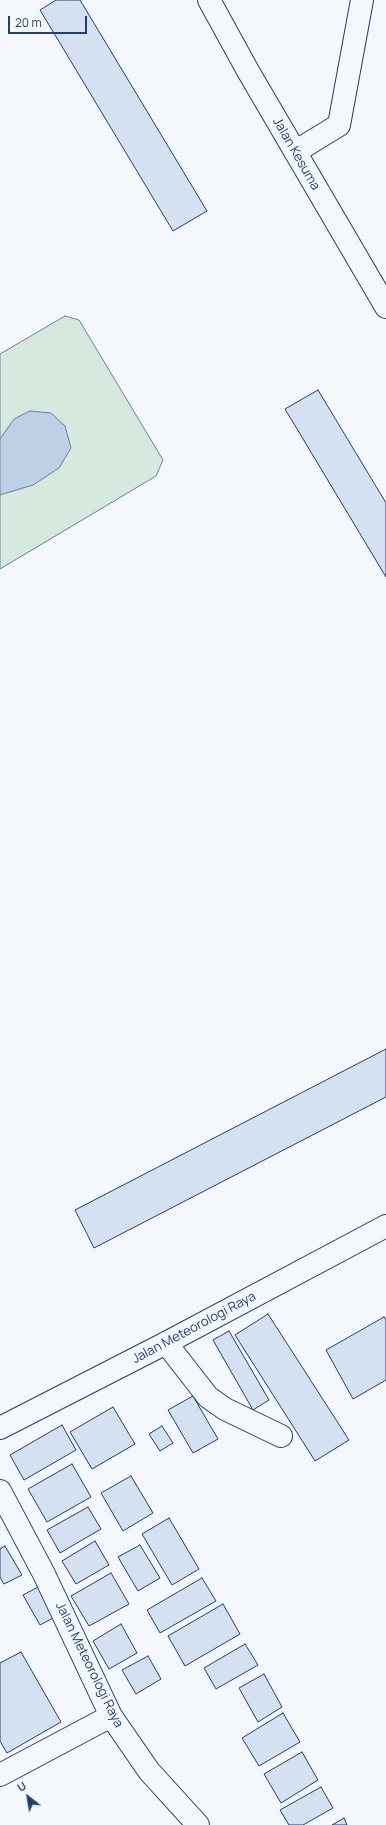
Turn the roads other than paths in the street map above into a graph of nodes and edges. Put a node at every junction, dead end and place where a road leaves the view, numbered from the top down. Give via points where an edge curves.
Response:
1 (210, 0) edge
2 (362, 0) edge
3 (295, 152) junction
4 (386, 307) edge
5 (386, 1226) edge
6 (166, 1343) junction
7 (0, 1428) edge
8 (281, 1436) dead end
9 (0, 1490) edge
10 (111, 1716) junction
11 (0, 1775) edge
12 (198, 1825) edge

1 - 3 street, Jalan Kesuma
2 - 3 street via 339,125
3 - 4 street, Jalan Kesuma
5 - 6 street, Jalan Meteorologi Raya
6 - 7 street, Jalan Meteorologi Raya
6 - 8 street via 208,1397 224,1409
9 - 10 street, Jalan Meteorologi Raya via 44,1574
10 - 11 street
10 - 12 street, Jalan Meteorologi Raya via 149,1771

